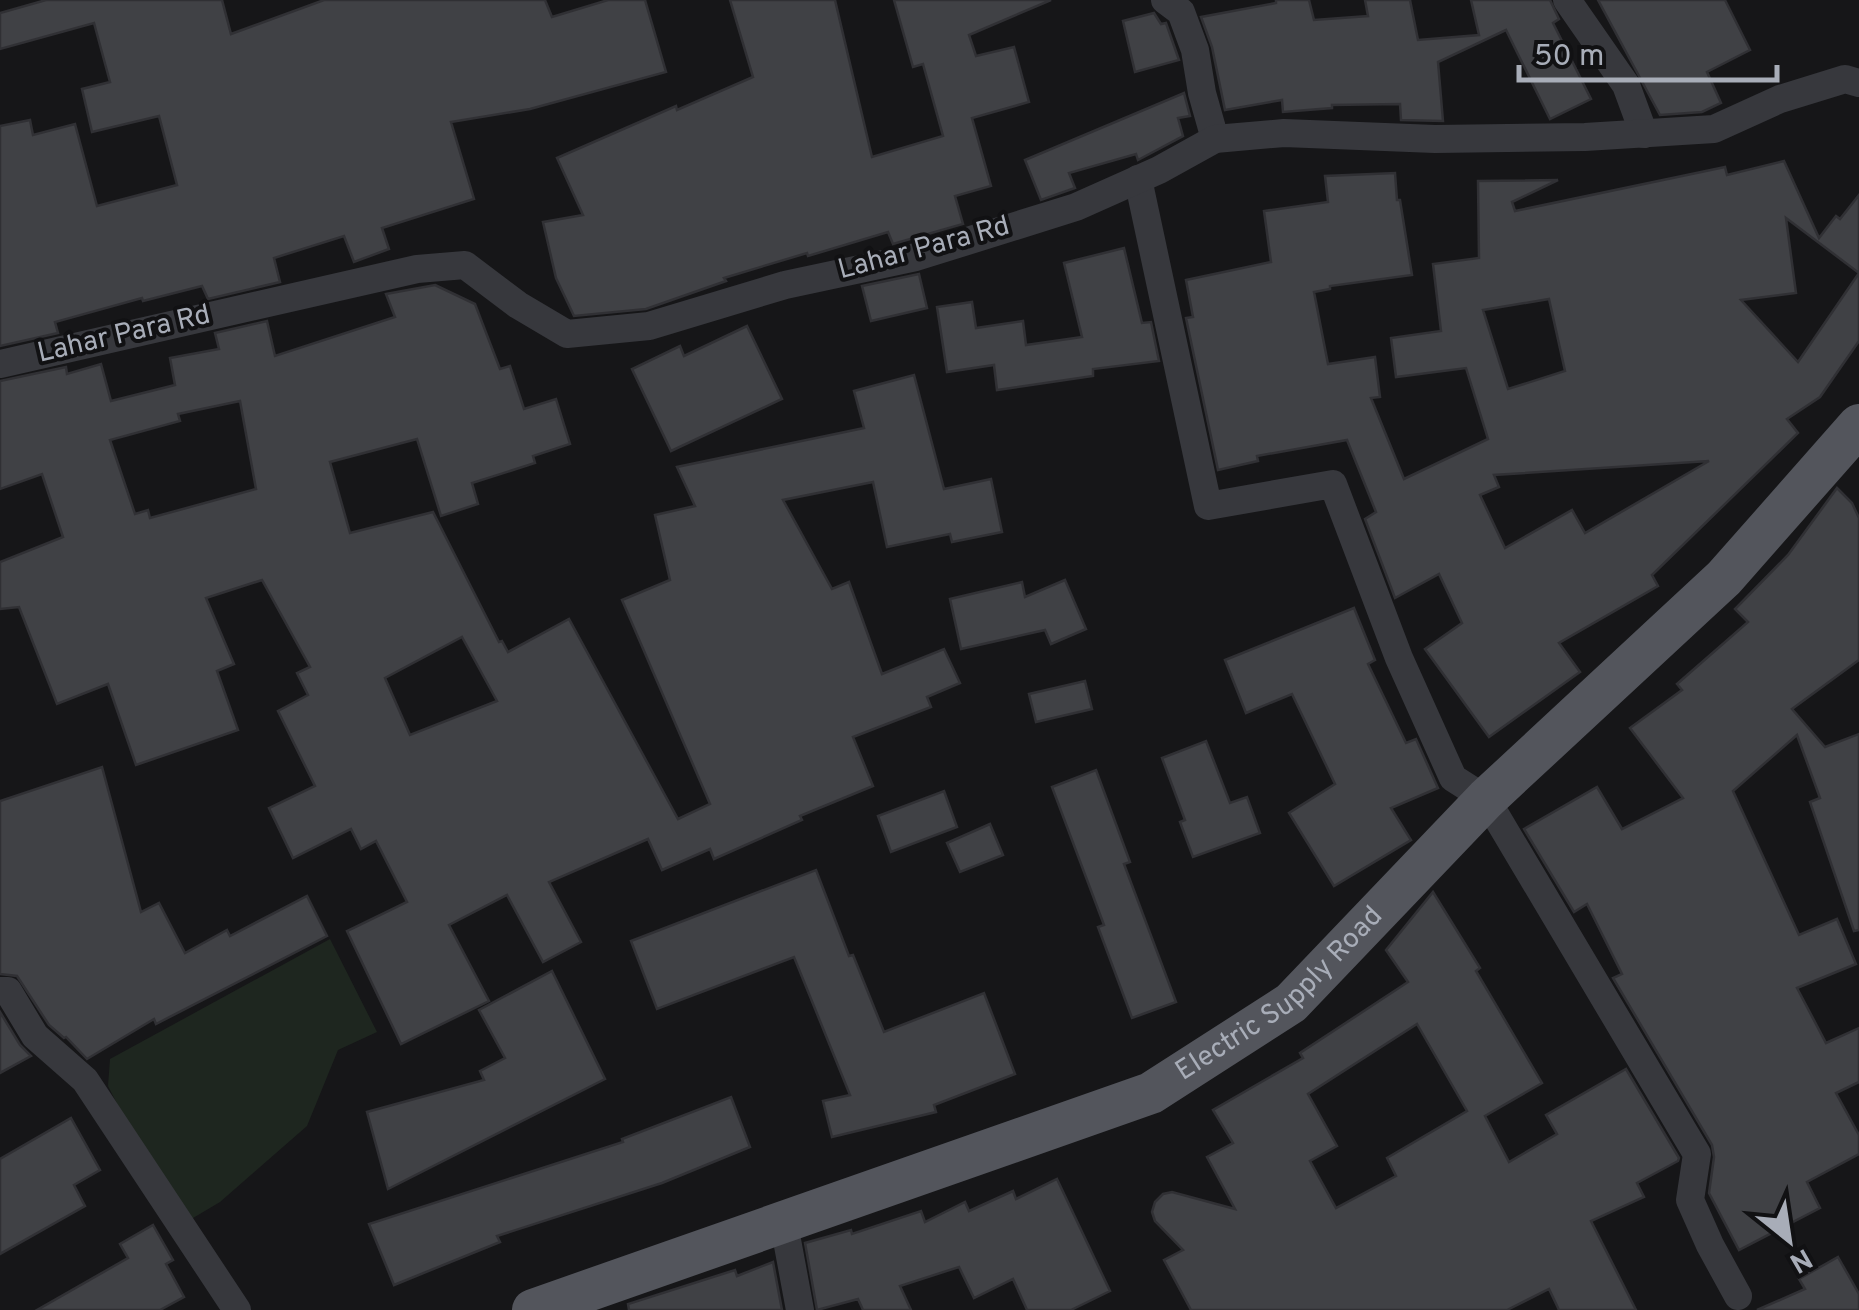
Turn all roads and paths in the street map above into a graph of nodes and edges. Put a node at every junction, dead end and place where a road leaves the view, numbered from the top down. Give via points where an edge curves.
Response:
1 (1165, 0) edge
2 (1567, 0) edge
3 (1859, 84) edge
4 (1644, 134) junction
5 (1215, 139) junction
6 (1138, 179) junction
7 (0, 364) edge
8 (1856, 440) edge
9 (1486, 799) junction
10 (0, 990) edge
11 (784, 1224) junction
12 (1738, 1296) dead end
13 (237, 1310) edge
14 (534, 1310) edge
15 (800, 1310) edge

1 - 5 street via 1182,12
2 - 4 street via 1626,85
3 - 4 street, Lahar Para Rd via 1845,80 1780,99 1714,129
4 - 5 street, Lahar Para Rd via 1436,139 1284,133
5 - 6 street, Lahar Para Rd
6 - 7 street, Lahar Para Rd via 916,257 785,285 649,326 567,334 465,266 417,269
6 - 9 street via 1208,506 1333,484 1452,778
8 - 9 main road, Electric Supply Road via 1724,578
9 - 11 main road, Electric Supply Road via 1292,1003 1151,1092
9 - 12 street via 1697,1154 1690,1200
10 - 13 street via 8,991 35,1036 85,1080
11 - 14 main road, Electric Supply Road
11 - 15 street

